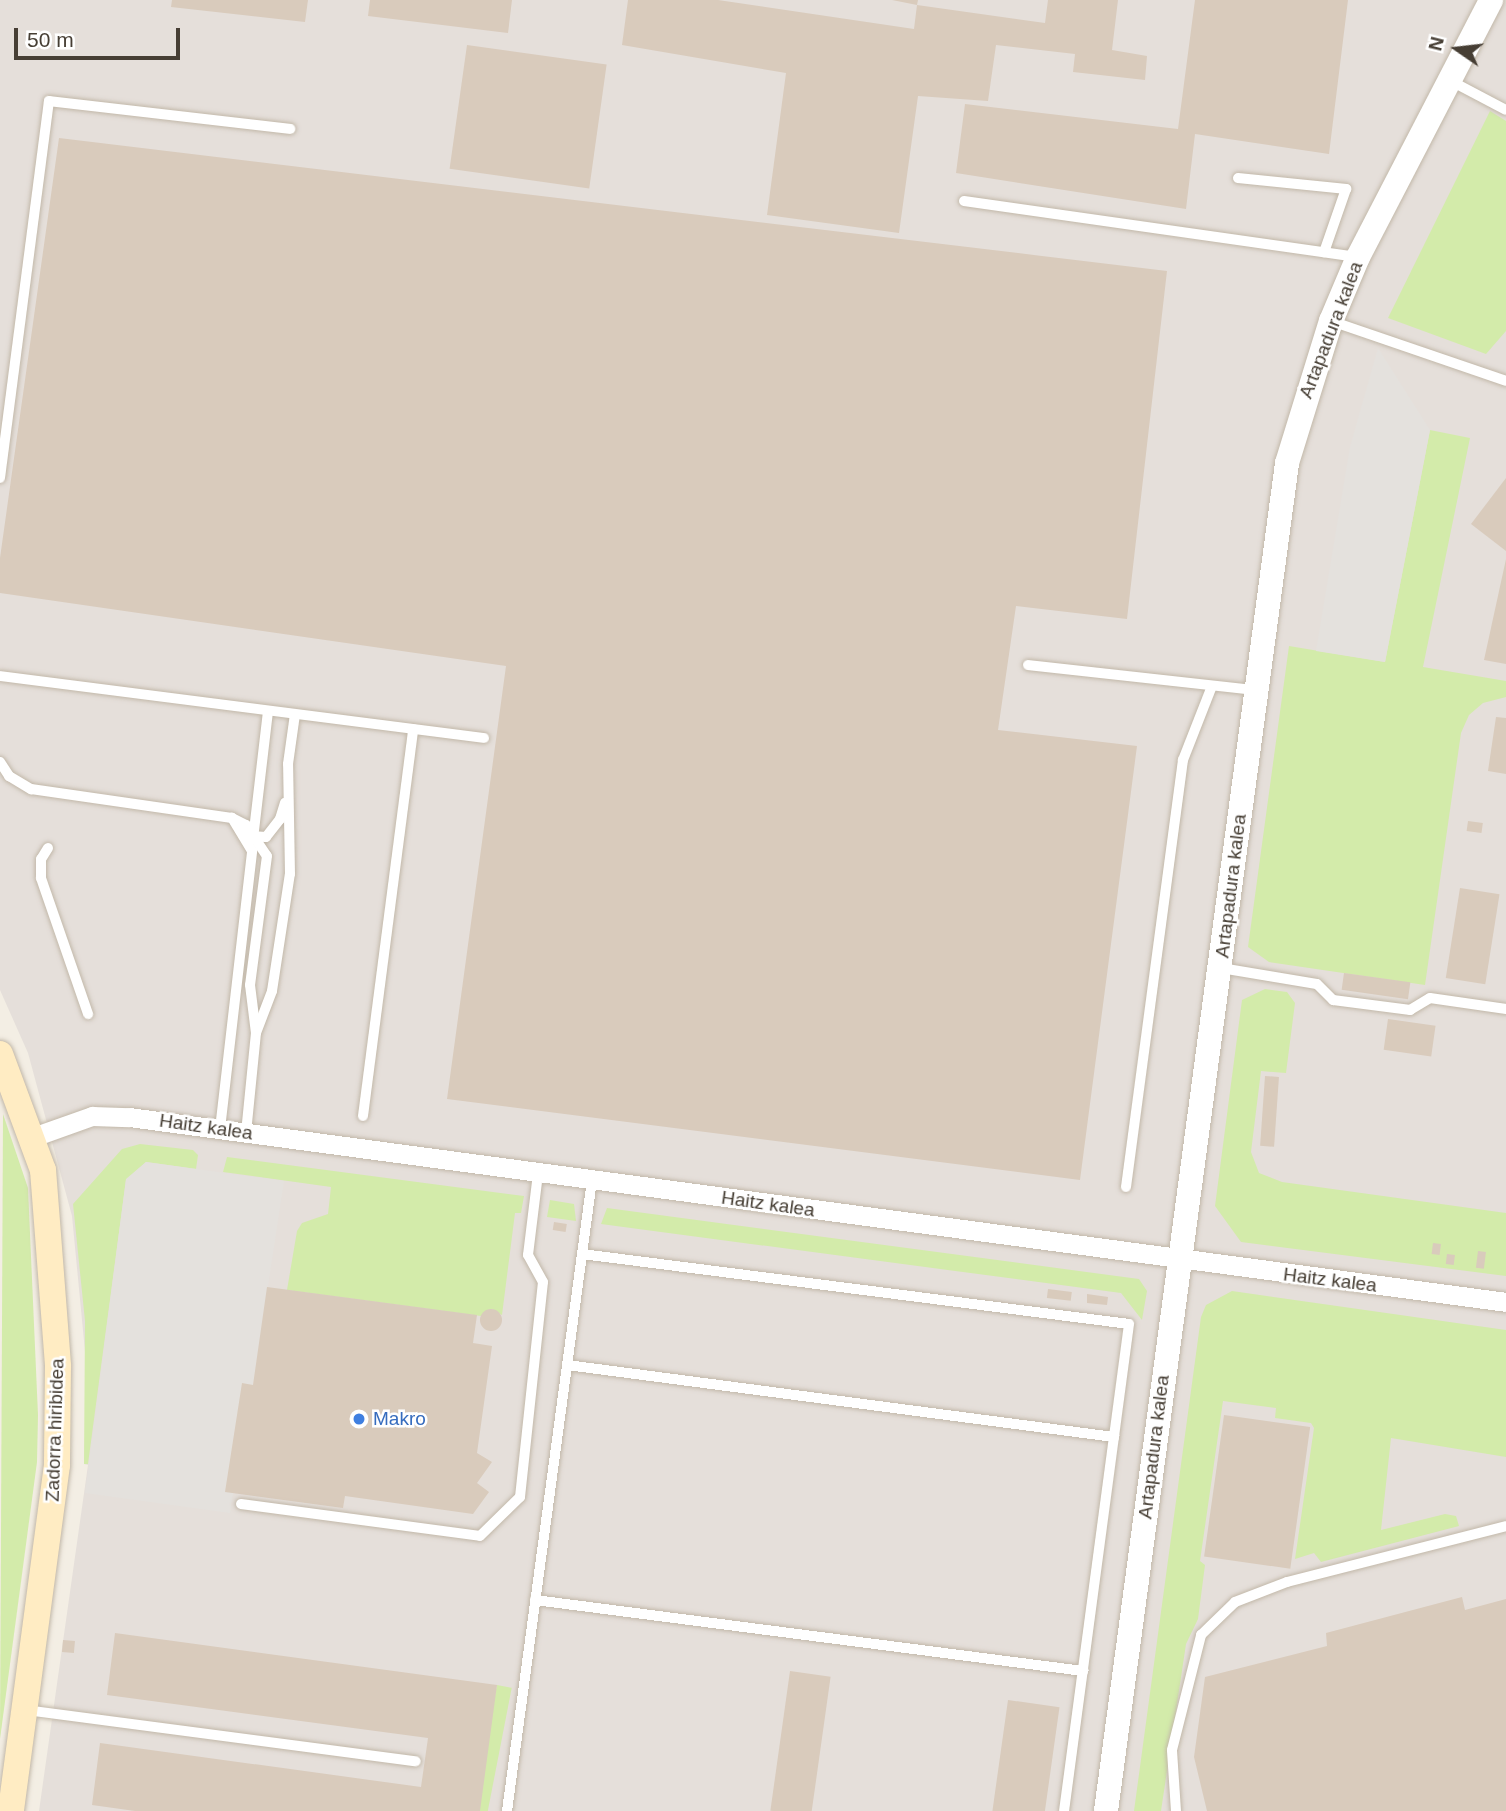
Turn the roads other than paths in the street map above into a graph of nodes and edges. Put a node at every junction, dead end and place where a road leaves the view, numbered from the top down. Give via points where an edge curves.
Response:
1 (1491, 0) edge
2 (1448, 80) junction
3 (1506, 110) edge
4 (290, 129) dead end
5 (1238, 178) dead end
6 (964, 201) dead end
7 (1324, 252) junction
8 (1358, 257) junction
9 (1331, 321) junction
10 (1506, 381) edge
11 (0, 478) edge
12 (1028, 665) dead end
13 (0, 676) edge
14 (1212, 686) junction
15 (1253, 690) junction
16 (268, 711) junction
17 (295, 713) junction
18 (413, 729) junction
19 (484, 738) dead end
20 (0, 762) edge
21 (288, 793) junction
22 (249, 835) junction
23 (48, 848) dead end
24 (1221, 968) junction
25 (1506, 1009) edge
26 (88, 1014) dead end
27 (256, 1032) junction
28 (0, 1054) edge
29 (363, 1116) dead end
30 (220, 1129) junction
31 (246, 1133) junction
32 (33, 1137) junction
33 (538, 1173) junction
34 (592, 1180) junction
35 (1126, 1187) dead end
36 (582, 1254) junction
37 (1179, 1260) junction
38 (1506, 1303) edge
39 (567, 1365) junction
40 (1114, 1437) junction
41 (241, 1504) dead end
42 (1506, 1526) edge
43 (535, 1600) junction
44 (1083, 1671) junction
45 (25, 1710) junction
46 (416, 1761) dead end
47 (12, 1811) edge
48 (507, 1811) edge
49 (1064, 1811) edge
50 (1106, 1811) edge
51 (1176, 1811) edge

1 - 2 street, Artapadura kalea
2 - 3 lane
2 - 8 street, Artapadura kalea
4 - 11 lane via 49,101
5 - 7 lane via 1346,189
6 - 7 lane
7 - 8 lane
8 - 9 street, Artapadura kalea
9 - 10 lane
9 - 15 street, Artapadura kalea via 1287,463
12 - 14 lane
13 - 16 lane
14 - 15 lane
14 - 35 lane via 1183,760
15 - 24 street, Artapadura kalea
16 - 17 lane
16 - 22 lane
17 - 18 lane
17 - 21 lane
18 - 19 lane
18 - 29 lane
20 - 22 lane via 9,776 31,789 232,818 246,824
21 - 22 lane via 280,819 266,837
21 - 27 lane via 289,874 272,991
22 - 27 lane via 267,856 250,985
22 - 30 lane via 252,851
23 - 26 lane via 41,859 41,878
24 - 25 lane via 1317,984 1333,1000 1410,1010 1430,998
24 - 37 street, Artapadura kalea
27 - 31 lane
28 - 32 main road, Zadorra hiribidea
30 - 31 street, Haitz kalea
30 - 32 street, Haitz kalea via 92,1116
31 - 33 street, Haitz kalea
32 - 45 main road, Zadorra hiribidea via 43,1170 52,1245 59,1423
33 - 34 street, Haitz kalea
33 - 41 lane via 528,1255 544,1282 520,1497 480,1536
34 - 36 lane
34 - 37 street, Haitz kalea
36 - 39 lane
36 - 40 lane via 1129,1324
37 - 38 street, Haitz kalea
37 - 50 street, Artapadura kalea
39 - 40 lane
39 - 43 lane
40 - 44 lane
42 - 51 lane via 1287,1582 1235,1602 1201,1635 1172,1750
43 - 44 lane
43 - 48 lane
44 - 49 lane
45 - 46 lane
45 - 47 main road, Zadorra hiribidea

